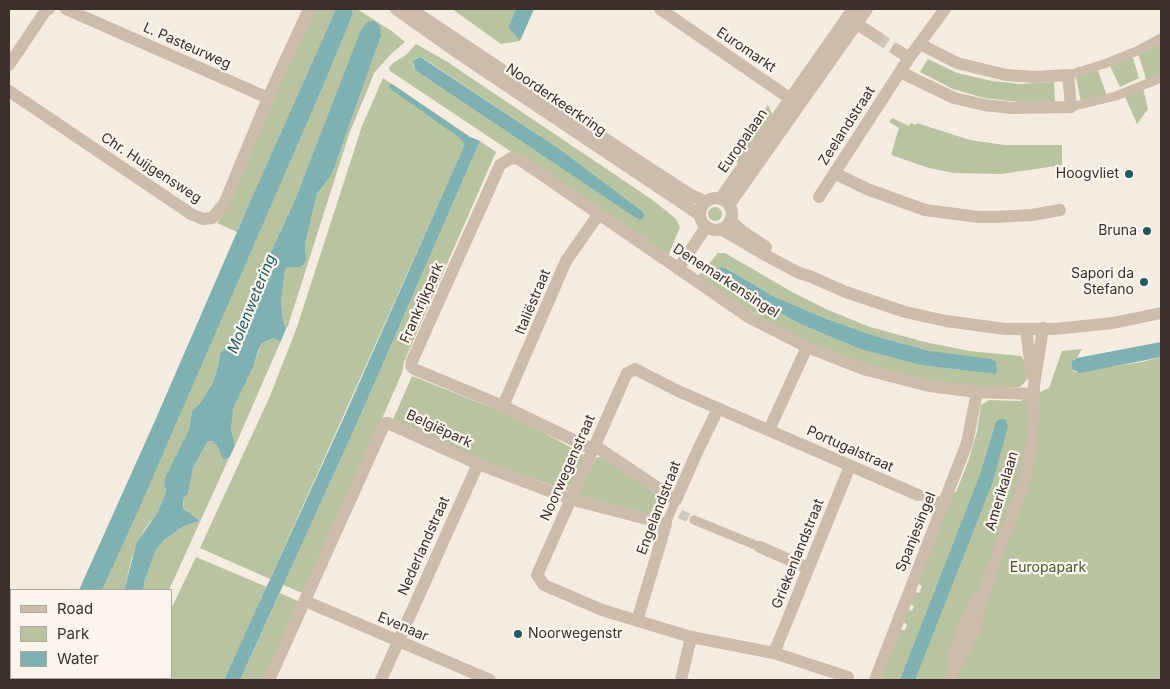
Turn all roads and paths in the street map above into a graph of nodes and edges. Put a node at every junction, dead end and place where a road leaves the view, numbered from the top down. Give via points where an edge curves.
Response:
1 (49, 9) edge
2 (66, 9) edge
3 (310, 9) edge
4 (396, 9) edge
5 (411, 9) edge
6 (660, 9) edge
7 (867, 9) edge
8 (945, 9) edge
9 (852, 17) edge
10 (877, 37) tunnel mouth
11 (1161, 38) edge
12 (920, 44) junction
13 (897, 50) tunnel mouth
14 (909, 58) junction
15 (9, 65) edge
16 (900, 72) junction
17 (1068, 75) junction
18 (1161, 78) edge
19 (9, 91) edge
20 (268, 98) junction
21 (795, 102) junction
22 (1071, 107) junction
23 (511, 158) joint
24 (834, 172) junction
25 (819, 197) dead end
26 (706, 202) junction
27 (724, 202) junction
28 (1060, 210) dead end
29 (598, 215) junction
30 (700, 215) junction
31 (726, 225) junction
32 (706, 227) junction
33 (678, 269) junction
34 (1161, 312) edge
35 (1043, 328) junction
36 (1026, 329) junction
37 (807, 347) junction
38 (627, 373) joint
39 (1034, 389) junction
40 (977, 392) junction
41 (504, 406) junction
42 (718, 409) junction
43 (770, 430) junction
44 (593, 447) junction
45 (478, 464) junction
46 (850, 466) junction
47 (570, 498) junction
48 (943, 504) junction
49 (676, 508) junction
50 (694, 520) tunnel mouth
51 (666, 524) junction
52 (760, 547) joint
53 (808, 568) junction
54 (305, 601) junction
55 (638, 621) junction
56 (691, 636) junction
57 (398, 641) junction
58 (774, 653) junction
59 (848, 677) dead end
60 (269, 680) edge
61 (380, 680) edge
62 (490, 680) edge
63 (681, 680) edge
64 (875, 680) edge
65 (949, 680) edge

1 - 15 street
2 - 20 street, L. Pasteurweg
3 - 20 street, Chr. Huijgensweg
4 - 30 street, Noorderkeerkring
5 - 26 street, Noorderkeerkring via 637,160
6 - 21 street, Euromarkt
7 - 9 street, Europalaan
8 - 12 street, Zeelandstraat
9 - 10 street
9 - 21 street, Europalaan
11 - 17 street via 1104,64
12 - 14 street, Zeelandstraat
12 - 17 street via 957,64 1006,75
13 - 14 street
14 - 16 street, Zeelandstraat
16 - 22 street via 954,98 1012,108
16 - 24 street, Zeelandstraat
17 - 22 street
18 - 22 street via 1116,96
19 - 20 street, Chr. Huijgensweg via 203,219 212,218 224,204
21 - 27 street, Europalaan
23 - 29 street, Denemarkensingel via 519,159
23 - 41 street, Frankrijkpark via 500,165 411,366
24 - 25 street, Zeelandstraat
24 - 28 street via 867,189 925,210 996,217
26 - 27 street via 712,199
26 - 30 street
27 - 31 street via 731,212
29 - 33 street, Denemarkensingel
29 - 41 street, Italiëstraat via 566,262
30 - 32 street
31 - 32 street via 713,230
31 - 36 street via 767,256 843,291 905,312 971,325
32 - 33 street
33 - 37 street, Denemarkensingel via 750,318
34 - 35 street via 1113,323
35 - 36 street
35 - 39 street, Amerikalaan
36 - 39 street, Amerikalaan
37 - 40 street, Denemarkensingel via 863,369 929,386
37 - 43 street
38 - 42 street, Portugalstraat via 635,370
38 - 44 street, Noorwegenstraat
39 - 40 street, Denemarkensingel
39 - 65 street, Amerikalaan via 1032,442 1025,479 973,632
40 - 48 street, Spanjesingel via 967,443
41 - 44 street, Frankrijkpark
42 - 43 street, Portugalstraat
42 - 49 street, Engelandstraat via 696,454
43 - 46 street, Portugalstraat
44 - 47 street, Noorwegenstraat
44 - 49 street, Frankrijkpark
45 - 47 street, Belgiëpark
45 - 54 street, Belgiëpark via 385,423
45 - 57 street, Nederlandstraat
46 - 48 street, Portugalstraat
46 - 53 street, Griekenlandstraat
47 - 51 street, Belgiëpark
47 - 55 street, Noorwegenstraat via 537,575 544,585 602,610
48 - 64 street, Spanjesingel
49 - 51 street, Engelandstraat
50 - 52 street
51 - 55 street, Engelandstraat
52 - 53 street
53 - 58 street, Griekenlandstraat
54 - 57 street, Evenaar
54 - 60 street
55 - 56 street
56 - 58 street
56 - 63 street
57 - 61 street, Nederlandstraat
57 - 62 street, Evenaar
58 - 59 street

